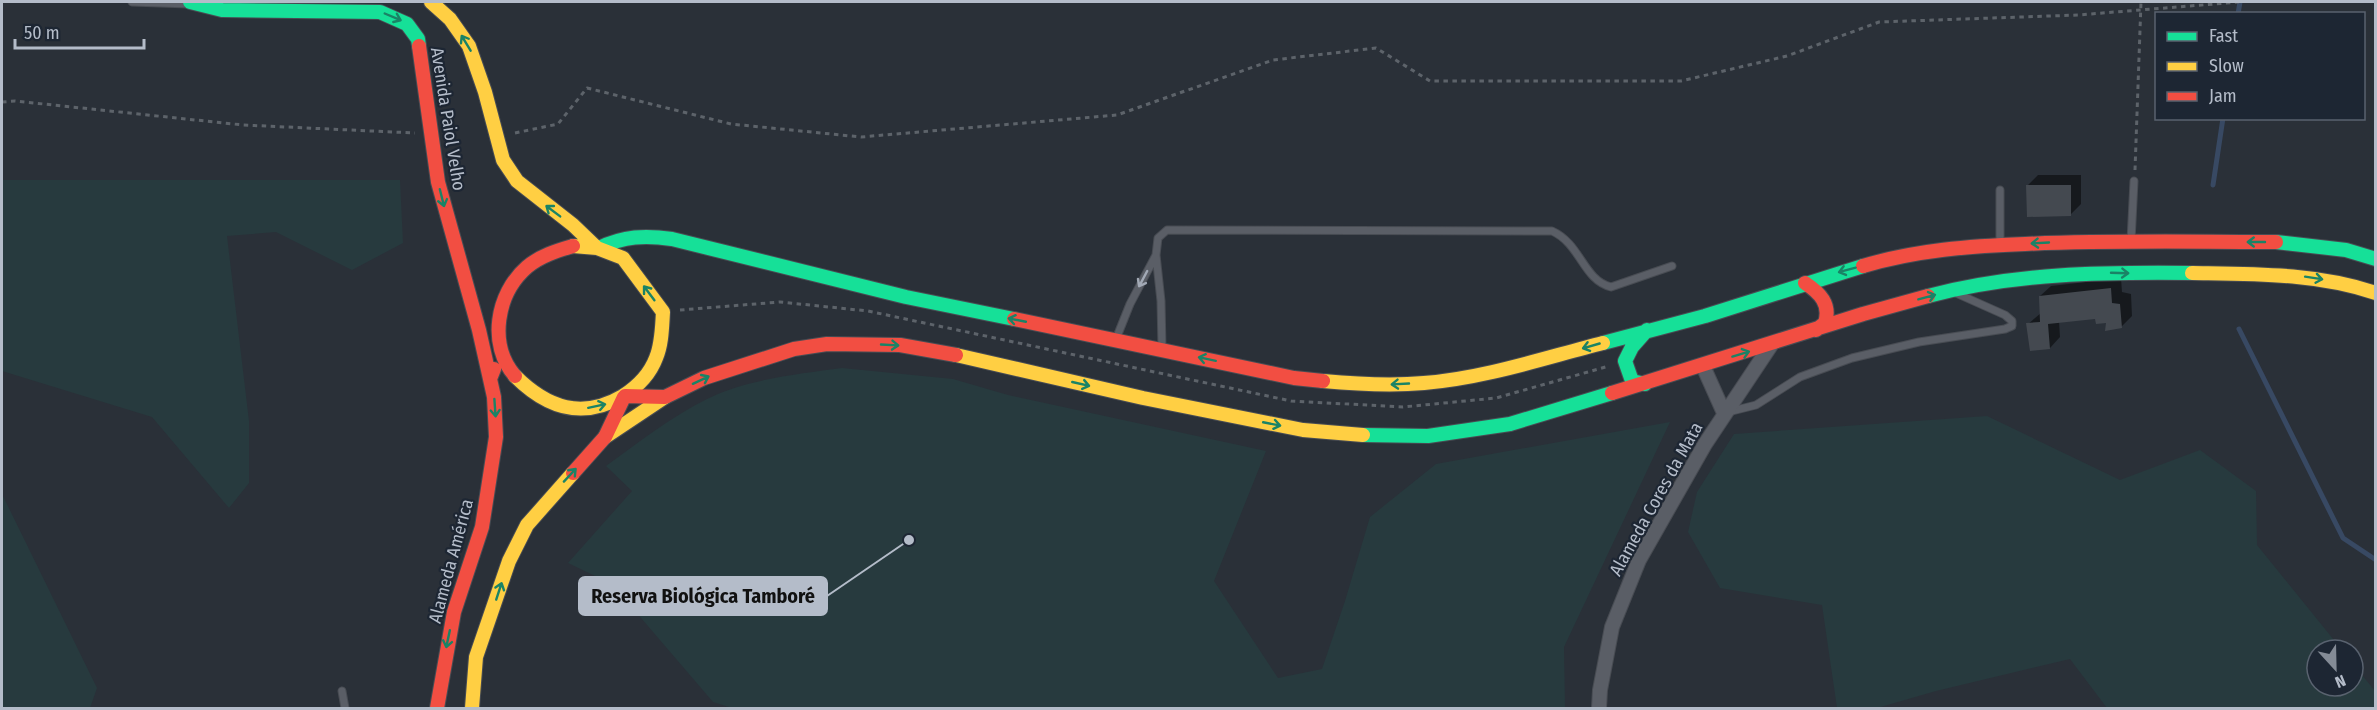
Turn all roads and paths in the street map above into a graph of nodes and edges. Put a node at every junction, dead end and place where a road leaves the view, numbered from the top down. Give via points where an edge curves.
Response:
1 (132, 2) edge
2 (139, 2) edge
3 (431, 2) edge
4 (2141, 2) edge
5 (2228, 2) edge
6 (2239, 2) edge
7 (194, 3) edge
8 (2140, 10) junction
9 (2, 102) edge
10 (432, 133) junction
11 (495, 137) junction
12 (2134, 181) joint
13 (2000, 190) dead end
14 (573, 225) junction
15 (632, 236) junction
16 (2131, 242) junction
17 (2000, 245) junction
18 (598, 248) junction
19 (1156, 255) junction
20 (2376, 259) edge
21 (1672, 266) dead end
22 (1805, 283) junction
23 (1950, 291) junction
24 (2376, 293) edge
25 (479, 330) junction
26 (1647, 330) junction
27 (1816, 330) junction
28 (1116, 340) junction
29 (1771, 345) junction
30 (1162, 349) junction
31 (501, 351) junction
32 (1703, 366) junction
33 (490, 378) junction
34 (1645, 384) junction
35 (625, 397) junction
36 (665, 397) junction
37 (1724, 412) junction
38 (605, 437) junction
39 (342, 691) dead end
40 (345, 708) edge
41 (437, 708) edge
42 (472, 708) edge
43 (1599, 708) edge

1 - 2 lane
2 - 7 lane
11 -> 3 main road, Avenida Paiol Velho via 469,46 450,19
4 - 8 path
5 - 6 path
5 - 8 path
7 -> 10 main road, Avenida Paiol Velho via 247,11 372,12 398,18 418,39
8 - 11 path via 1879,22 1786,56 1681,81 1430,81 1376,48 1273,60 1117,115 861,137 731,124 587,88 558,124
8 - 12 path
9 - 10 path via 243,126
10 -> 25 main road, Avenida Paiol Velho via 438,182
14 -> 11 main road, Avenida Paiol Velho via 517,182 502,160
12 - 16 lane
13 - 17 lane
14 - 15 main road
14 - 18 main road, Avenida Paiol Velho
15 - 18 main road
28 -> 15 main road via 906,297 672,239
16 -> 17 main road
20 -> 16 main road via 2346,250 2282,242
17 -> 22 main road via 1915,254
18 - 31 main road via 573,246 550,252 529,264 512,282 502,303 498,328
35 -> 18 main road via 645,379 658,354 663,312 623,258
19 - 21 lane via 1158,238 1167,230 1552,231 1564,236 1593,276 1611,288
19 -> 28 lane
19 - 30 lane
22 - 26 main road via 1705,316
22 - 27 main road via 1818,290 1826,301 1828,317
23 -> 24 main road via 2035,276 2196,272 2313,278
27 -> 23 main road
23 - 37 lane via 2005,315 2012,326 1852,358 1800,377 1756,405
25 - 31 main road
25 - 33 main road, Avenida Paiol Velho
26 -> 30 main road via 1488,374 1395,385 1294,378
26 - 34 main road via 1625,362 1632,381
27 - 29 main road
28 - 30 main road
32 -> 29 main road
29 - 37 street, Alameda Cores da Mata
31 - 33 main road
31 -> 35 main road via 515,379 538,399 566,409 596,409
32 - 34 main road
32 - 37 street, Alameda Cores da Mata
33 -> 41 main road, Alameda América via 496,437 482,527 454,612
36 -> 34 main road via 755,360 827,344 900,345 1200,410 1348,435 1428,436 1510,424
35 - 36 main road
35 - 38 main road
36 - 38 main road
37 - 43 street, Alameda Cores da Mata via 1634,570 1612,627
42 -> 38 main road via 476,657 509,561 527,525
39 - 40 lane

